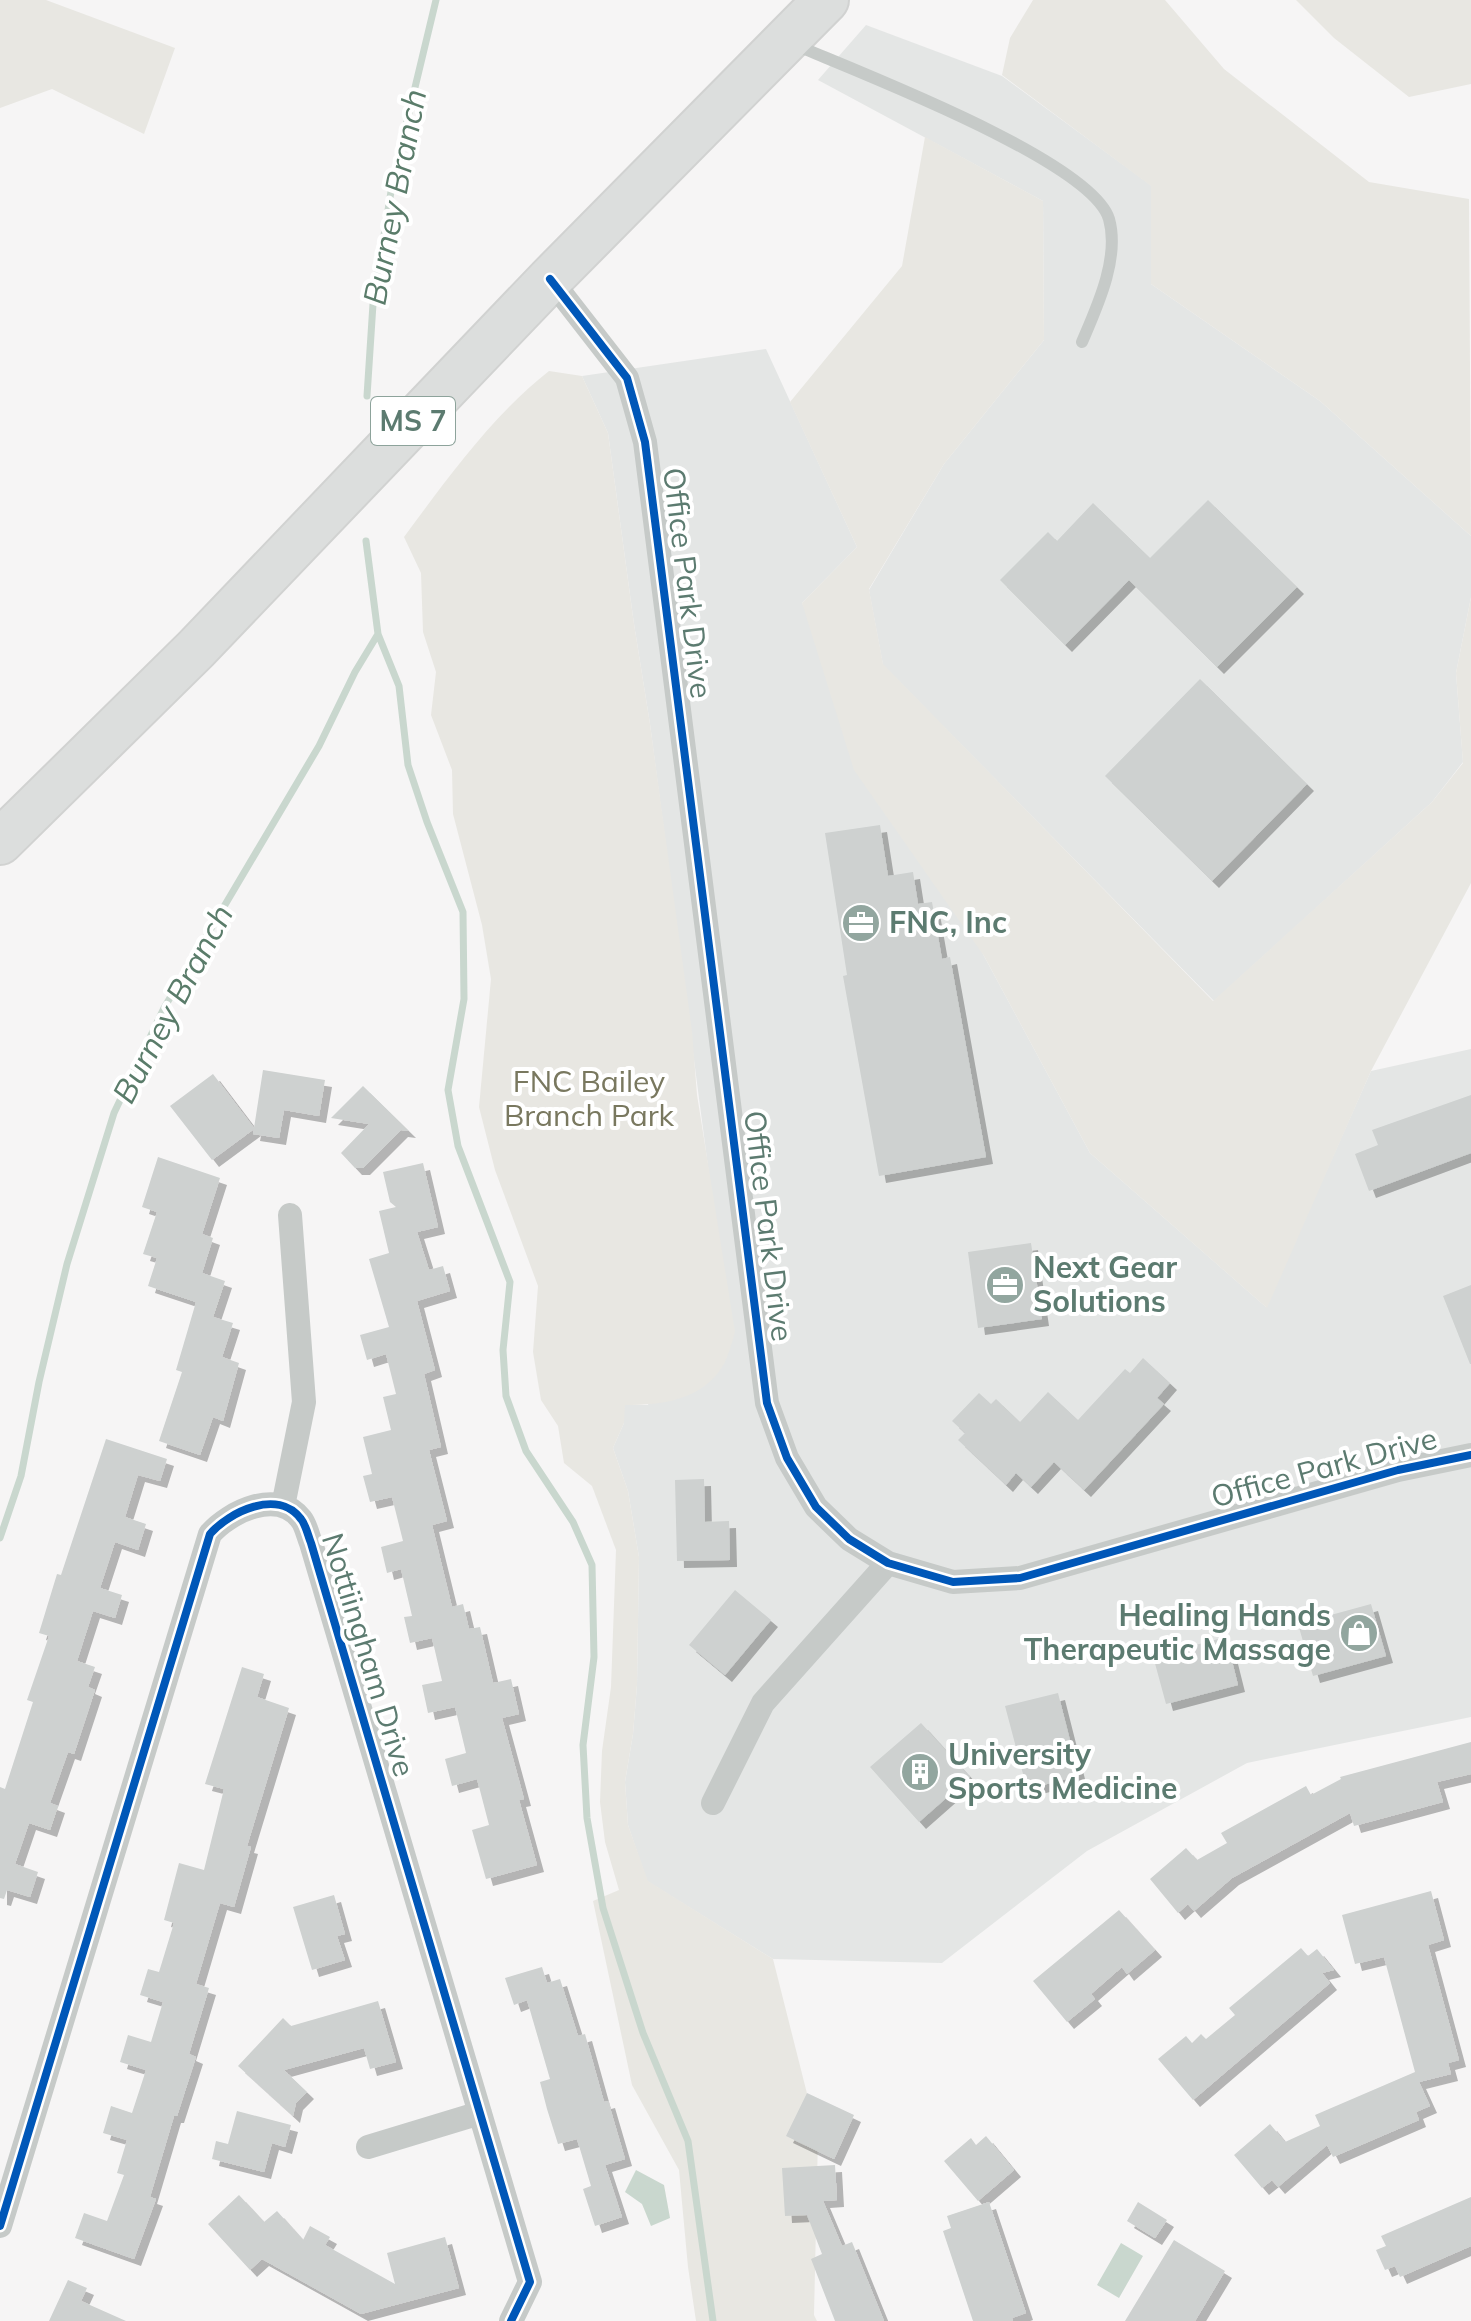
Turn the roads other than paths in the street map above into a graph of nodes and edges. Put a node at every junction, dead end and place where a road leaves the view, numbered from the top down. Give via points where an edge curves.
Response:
1 (826, 0) edge
2 (787, 41) junction
3 (550, 279) junction
4 (1082, 342) dead end
5 (0, 842) edge
6 (290, 1215) dead end
7 (1471, 1455) edge
8 (283, 1506) junction
9 (888, 1563) junction
10 (713, 1803) dead end
11 (480, 2113) junction
12 (368, 2147) dead end
13 (0, 2226) edge
14 (511, 2321) edge

1 - 2 highway, MS 7
2 - 3 highway, MS 7
2 - 4 lane via 1010,138 1087,190 1109,217 1111,252 1103,292
3 - 5 highway, MS 7 via 196,649
3 - 9 street, Office Park Drive via 627,378 645,442 767,1403 787,1458 816,1507 849,1539
6 - 8 street via 304,1402
7 - 9 street, Office Park Drive via 1398,1470 1020,1578 953,1582
8 - 11 street, Nottiingham Drive via 301,1518 311,1543
8 - 13 street via 253,1505 221,1521 210,1534
9 - 10 street via 763,1703
11 - 12 street
11 - 14 street, Nottiingham Drive via 530,2282

